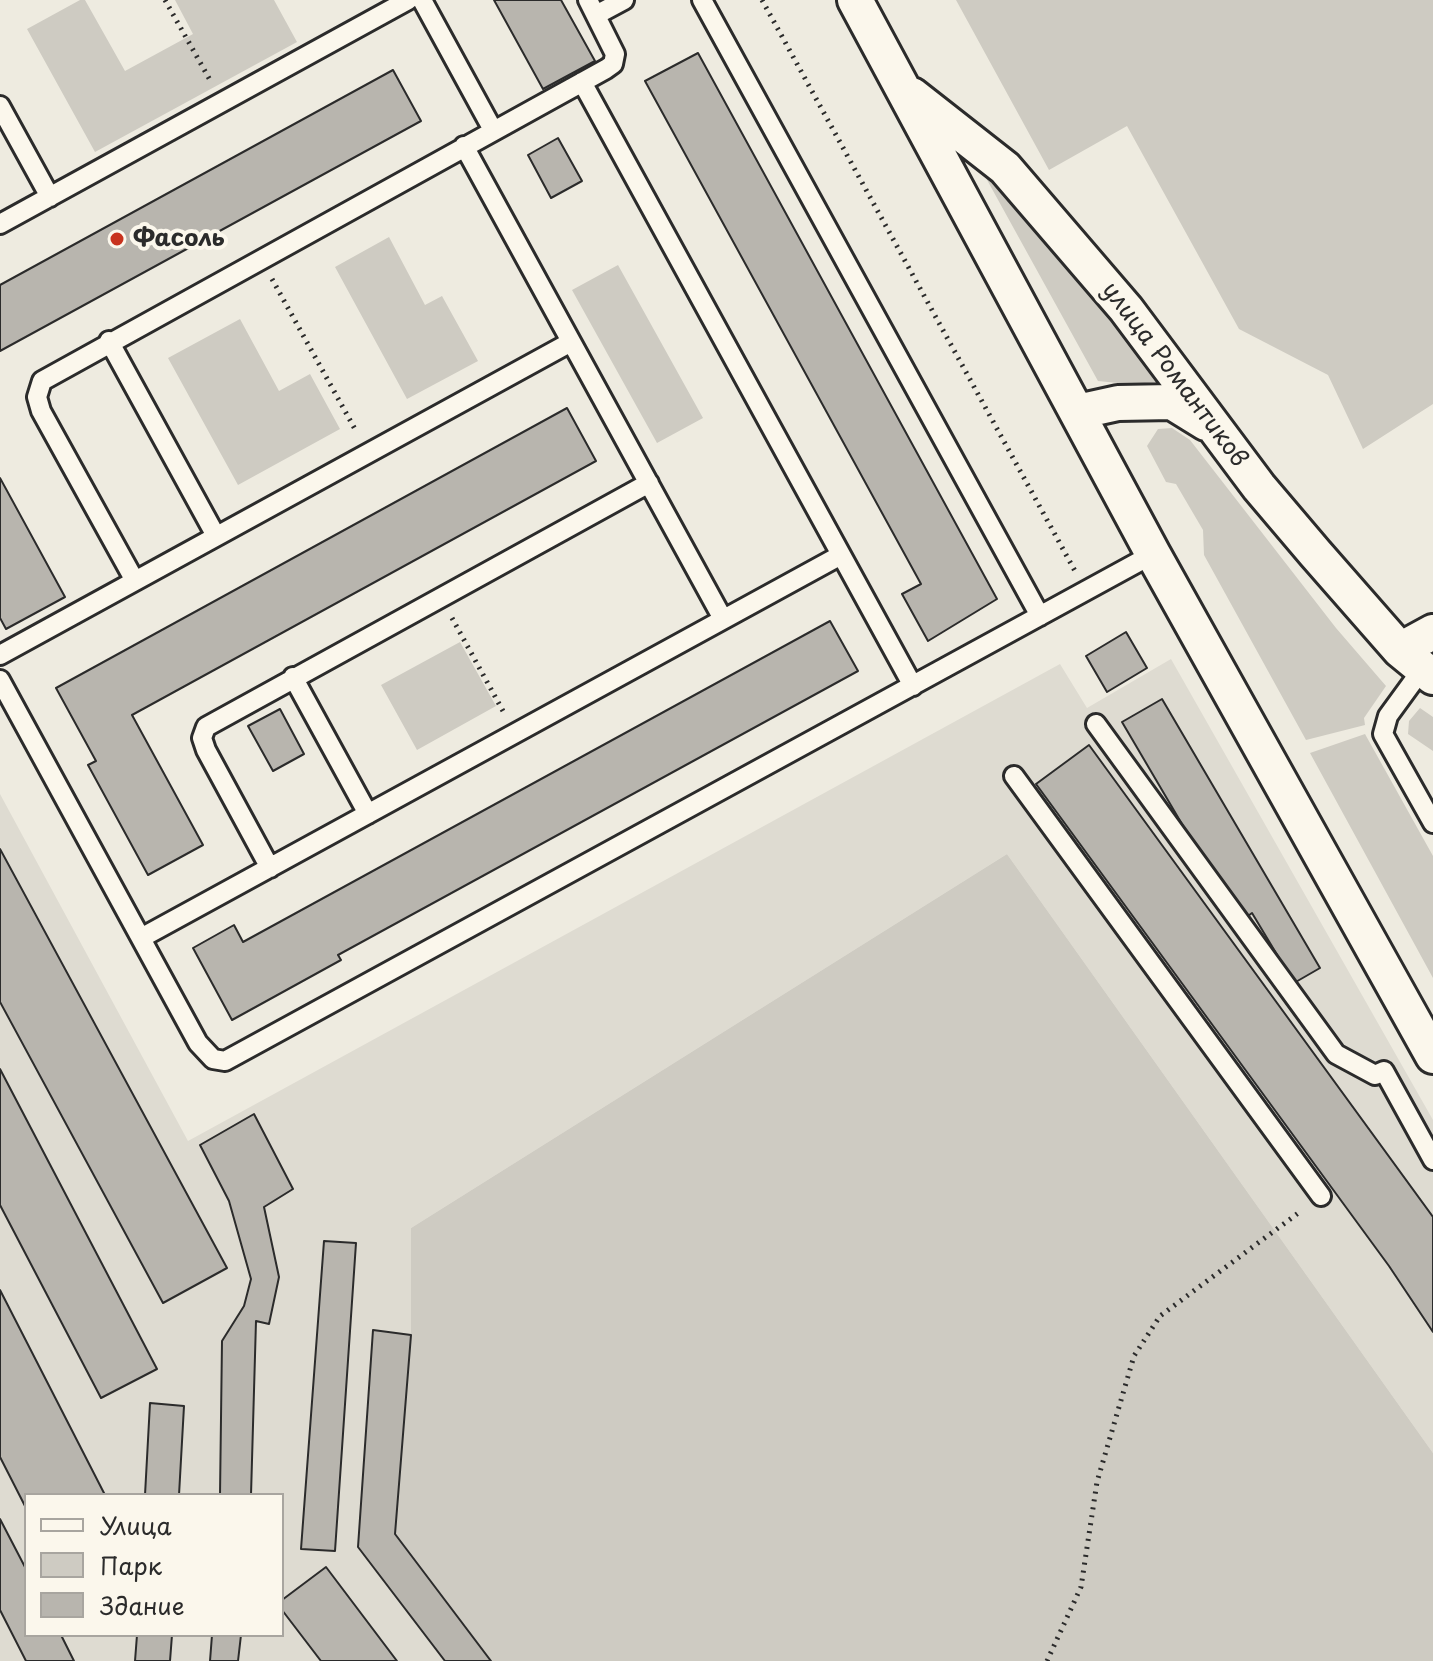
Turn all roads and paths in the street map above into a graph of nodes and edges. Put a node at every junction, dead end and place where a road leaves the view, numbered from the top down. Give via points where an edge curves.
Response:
1 (165, 0) edge
2 (408, 0) edge
3 (422, 0) edge
4 (624, 0) edge
5 (702, 0) edge
6 (762, 0) edge
7 (855, 0) edge
8 (592, 8) edge
9 (582, 82) junction
10 (902, 87) junction
11 (222, 102) junction
12 (0, 106) edge
13 (493, 130) junction
14 (464, 146) junction
15 (50, 197) junction
16 (0, 224) edge
17 (261, 258) junction
18 (109, 341) junction
19 (571, 342) junction
20 (1077, 412) junction
21 (1214, 427) junction
22 (368, 453) junction
23 (649, 483) junction
24 (216, 536) junction
25 (1153, 554) junction
26 (841, 555) junction
27 (135, 581) junction
28 (1086, 591) junction
29 (441, 597) junction
30 (1040, 616) junction
31 (723, 619) junction
32 (1433, 632) edge
33 (0, 655) edge
34 (1419, 665) edge
35 (293, 677) junction
36 (0, 680) edge
37 (913, 686) junction
38 (1096, 724) dead end
39 (515, 733) junction
40 (1014, 776) dead end
41 (368, 814) junction
42 (1433, 823) edge
43 (270, 868) junction
44 (141, 938) junction
45 (1433, 1056) edge
46 (1433, 1160) edge
47 (1321, 1196) joint
48 (1047, 1661) edge

1 - 11 path
2 - 11 lane
3 - 13 lane
4 - 8 lane
5 - 30 lane
6 - 28 path
7 - 10 street, улица Романтиков
8 - 9 lane via 615,54 613,64
9 - 13 lane
9 - 26 lane
10 - 20 street, улица Романтиков
10 - 21 street, улица Романтиков via 1005,168 1126,309
11 - 15 lane
12 - 15 lane
13 - 14 lane
14 - 17 lane
14 - 19 lane
15 - 16 lane
17 - 18 lane
17 - 22 path
18 - 24 lane
18 - 27 lane via 55,370 42,381 37,397
19 - 22 lane
19 - 23 lane
20 - 21 street via 1118,403 1172,402
20 - 25 street, улица Романтиков
21 - 34 street, улица Романтиков via 1259,487
22 - 24 lane
23 - 29 lane
23 - 31 lane
24 - 27 lane
25 - 28 lane
25 - 45 street, улица Романтиков
26 - 31 lane
26 - 37 lane
27 - 33 lane
28 - 30 lane
29 - 35 lane
29 - 39 path
30 - 37 lane
31 - 39 lane
32 - 34 street
34 - 42 lane via 1383,734
35 - 41 lane
35 - 43 lane via 206,727 202,738
36 - 44 lane
37 - 44 lane via 225,1061 213,1059 198,1043
38 - 46 lane via 1336,1054 1375,1075 1384,1071
39 - 41 lane
40 - 47 lane
41 - 43 lane
43 - 44 lane
47 - 48 path via 1160,1316 1134,1356 1097,1482 1081,1587

